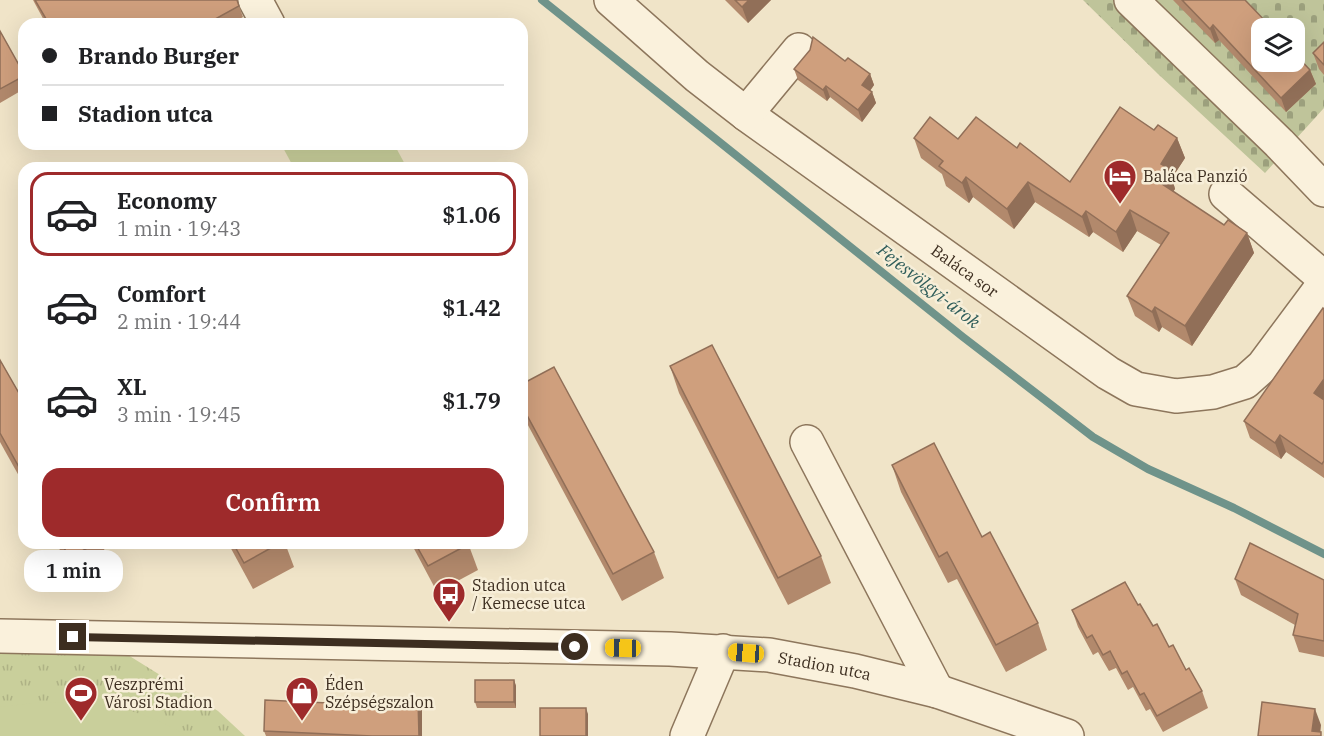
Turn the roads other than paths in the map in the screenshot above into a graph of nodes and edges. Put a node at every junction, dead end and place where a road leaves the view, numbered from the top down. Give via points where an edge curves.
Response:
1 (255, 0) edge
2 (611, 0) edge
3 (1131, 0) edge
4 (265, 18) edge
5 (799, 50) dead end
6 (746, 114) junction
7 (1324, 161) edge
8 (1324, 189) edge
9 (1226, 194) dead end
10 (1322, 289) edge
11 (807, 442) dead end
12 (0, 636) edge
13 (723, 651) junction
14 (937, 691) junction
15 (687, 736) edge
16 (1067, 736) edge

1 - 4 street
2 - 6 street, Baláca sor
3 - 8 street
5 - 6 street
6 - 10 street, Baláca sor via 1108,373 1136,389 1176,396 1213,392 1245,382 1263,366
7 - 8 street
9 - 10 street
11 - 14 street
12 - 13 street, Stadion utca
13 - 14 street, Stadion utca via 855,671
13 - 15 street
14 - 16 street, Stadion utca

